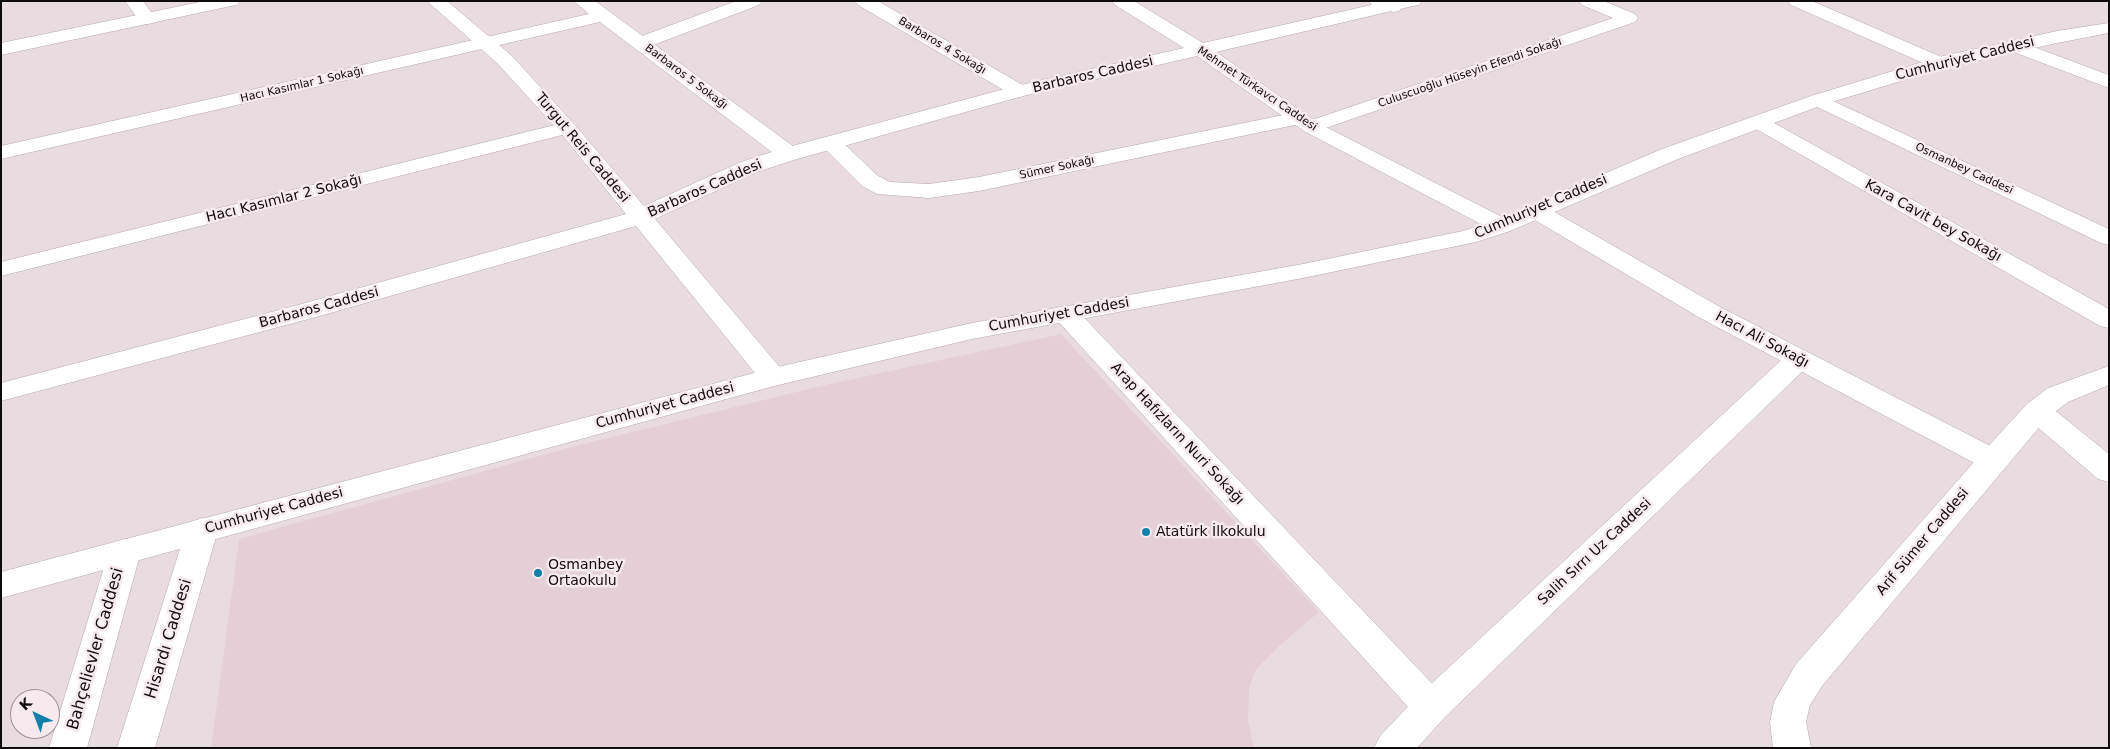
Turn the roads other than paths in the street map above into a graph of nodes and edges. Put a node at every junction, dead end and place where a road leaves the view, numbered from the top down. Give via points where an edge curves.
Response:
1 (134, 1) edge
2 (231, 1) edge
3 (436, 1) edge
4 (583, 1) edge
5 (754, 1) edge
6 (864, 1) edge
7 (1121, 1) edge
8 (1588, 1) edge
9 (1797, 1) edge
10 (1394, 3) edge
11 (604, 16) junction
12 (147, 19) junction
13 (2109, 28) edge
14 (487, 43) junction
15 (640, 44) junction
16 (2015, 46) junction
17 (1, 49) edge
18 (1201, 50) junction
19 (1939, 63) junction
20 (2109, 82) edge
21 (1019, 92) junction
22 (1818, 100) junction
23 (1304, 122) junction
24 (1758, 122) junction
25 (567, 128) junction
26 (830, 143) junction
27 (1, 152) edge
28 (789, 154) junction
29 (1536, 211) junction
30 (640, 217) junction
31 (1502, 226) junction
32 (2109, 238) edge
33 (1, 269) edge
34 (1066, 314) junction
35 (2109, 320) edge
36 (1799, 359) junction
37 (2109, 375) edge
38 (773, 377) junction
39 (1, 392) edge
40 (2037, 411) junction
41 (1993, 460) junction
42 (2109, 471) edge
43 (202, 530) junction
44 (125, 551) junction
45 (1, 585) edge
46 (1431, 707) junction
47 (68, 748) edge
48 (136, 748) edge
49 (1393, 748) edge
50 (1792, 748) edge

1 - 12 street
2 - 12 street
3 - 14 street, Turgut Reis Caddesi
4 - 11 street, Barbaros 5 Sokağı
5 - 15 street
6 - 21 street, Barbaros 4 Sokağı
7 - 18 street, Mehmet Türkavcı Caddesi
8 - 23 street, Culuscuoğlu Hüseyin Efendi Sokağı via 1630,18
9 - 19 street
10 - 18 street, Barbaros Caddesi
11 - 14 street, Hacı Kasımlar 1 Sokağı
11 - 15 street, Barbaros 5 Sokağı
12 - 17 street
13 - 16 street, Cumhuriyet Caddesi
14 - 25 street, Turgut Reis Caddesi
14 - 27 street, Hacı Kasımlar 1 Sokağı
15 - 28 street, Barbaros 5 Sokağı
16 - 19 street, Cumhuriyet Caddesi
16 - 20 street
18 - 21 street, Barbaros Caddesi
18 - 23 street, Mehmet Türkavcı Caddesi
19 - 22 street, Cumhuriyet Caddesi
21 - 26 street, Barbaros Caddesi
22 - 24 street, Cumhuriyet Caddesi
22 - 32 street, Osmanbey Caddesi
23 - 26 street, Sümer Sokağı via 928,191 885,189 870,180
23 - 31 street, Mehmet Türkavcı Caddesi
24 - 29 street, Cumhuriyet Caddesi via 1670,154
24 - 35 street, Kara Cavit bey Sokağı
25 - 30 street, Turgut Reis Caddesi
25 - 33 street, Hacı Kasımlar 2 Sokağı
26 - 28 street, Barbaros Caddesi
28 - 30 street, Barbaros Caddesi via 718,181
29 - 31 street, Cumhuriyet Caddesi
29 - 36 street, Hacı Ali Sokağı via 1711,313
30 - 38 street, Turgut Reis Caddesi
30 - 39 street, Barbaros Caddesi via 298,314
31 - 34 street, Cumhuriyet Caddesi via 1468,237 1366,259
34 - 38 street, Cumhuriyet Caddesi via 972,331
34 - 46 street, Arap Hafızların Nuri Sokağı
36 - 41 street, Hacı Ali Sokağı
36 - 46 street, Salih Sırrı Uz Caddesi
37 - 40 street, Arif Sümer Caddesi via 2058,396
38 - 43 street, Cumhuriyet Caddesi
40 - 41 street, Arif Sümer Caddesi
40 - 42 street
41 - 50 street, Arif Sümer Caddesi via 1809,675 1792,702 1788,722
43 - 44 street, Cumhuriyet Caddesi
43 - 48 street, Hisardı Caddesi
44 - 45 street, Cumhuriyet Caddesi
44 - 47 street, Bahçelievler Caddesi
46 - 49 street, Salih Sırrı Uz Caddesi

